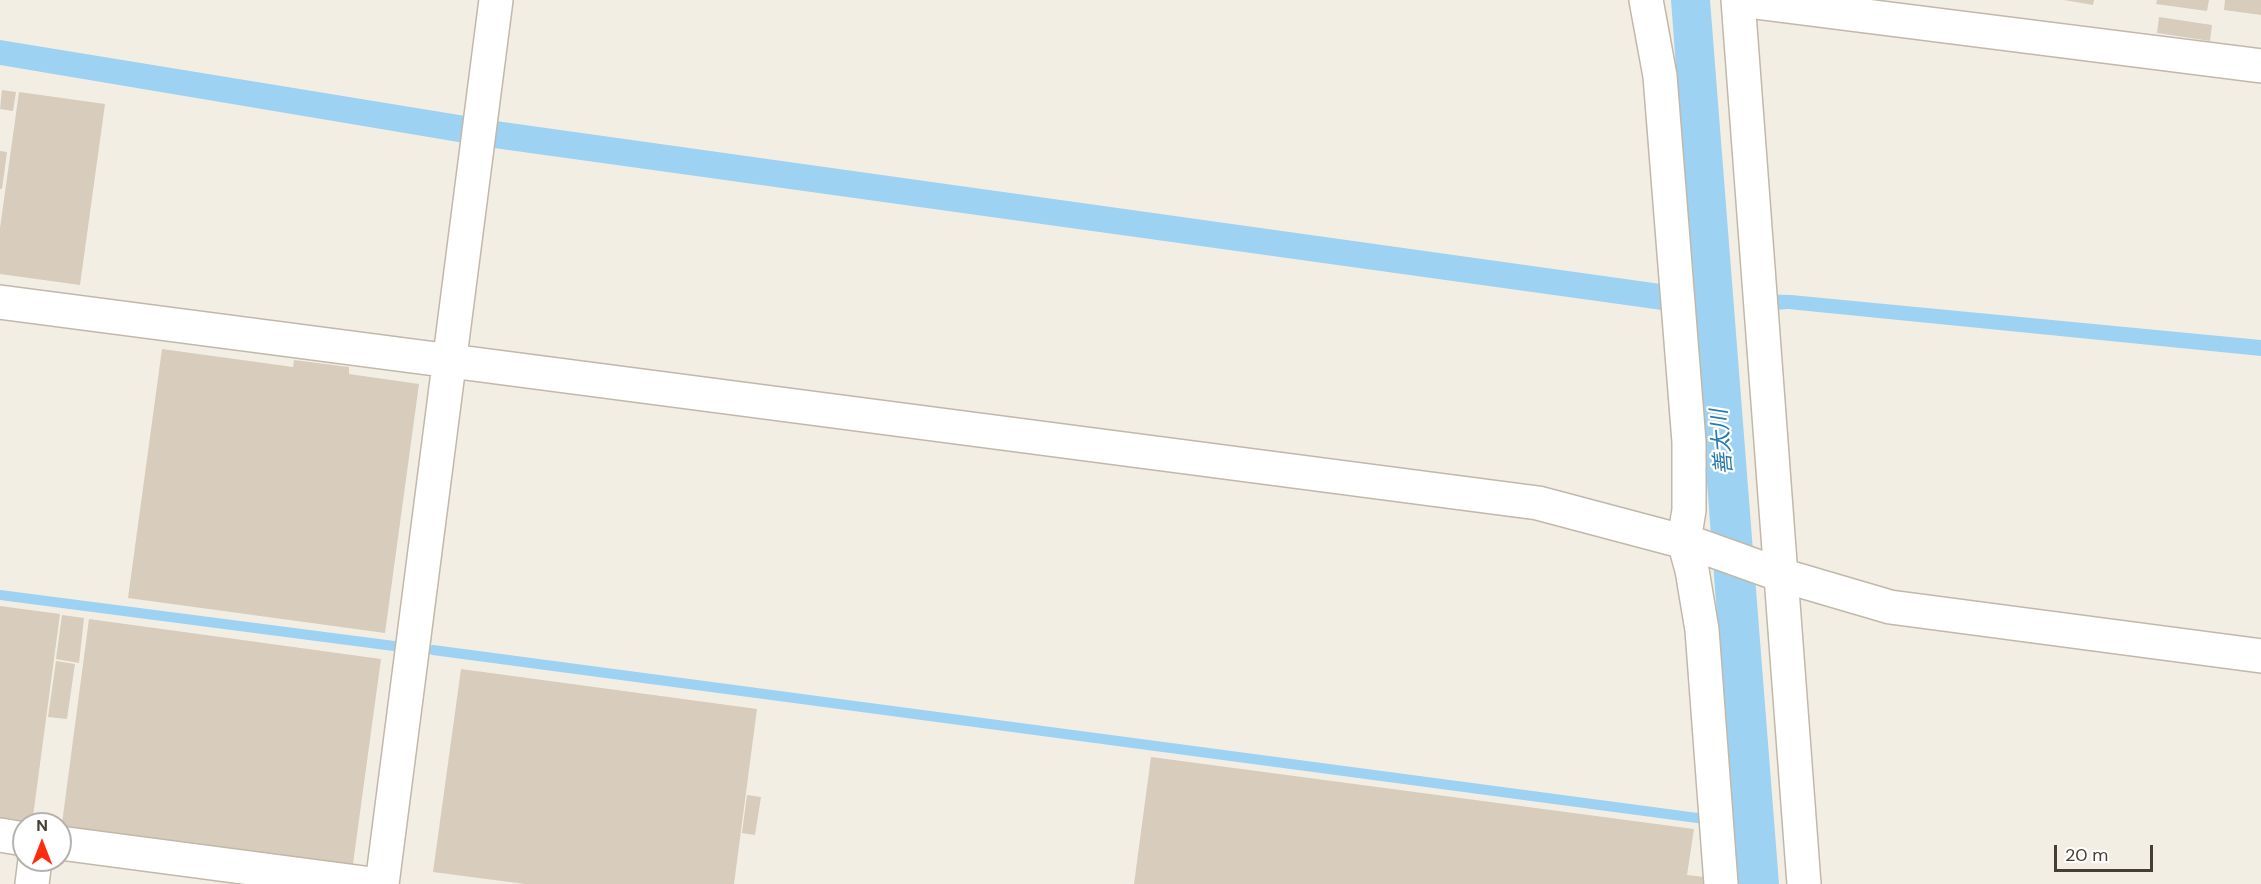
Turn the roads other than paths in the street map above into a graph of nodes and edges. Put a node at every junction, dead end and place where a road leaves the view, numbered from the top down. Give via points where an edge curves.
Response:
1 (496, 0) edge
2 (1646, 0) edge
3 (1738, 0) edge
4 (2261, 66) edge
5 (0, 302) edge
6 (448, 362) junction
7 (1692, 543) junction
8 (1776, 574) junction
9 (2261, 656) edge
10 (72, 845) edge
11 (372, 884) edge
12 (382, 884) edge
13 (1721, 884) edge
14 (1804, 884) edge

1 - 6 street
2 - 7 street via 1660,76 1689,442
3 - 4 street
3 - 8 street via 1761,285
5 - 6 street
6 - 7 street via 1538,503
6 - 12 street
7 - 8 street
7 - 13 street
8 - 9 street via 1890,607
8 - 14 street
10 - 11 street

